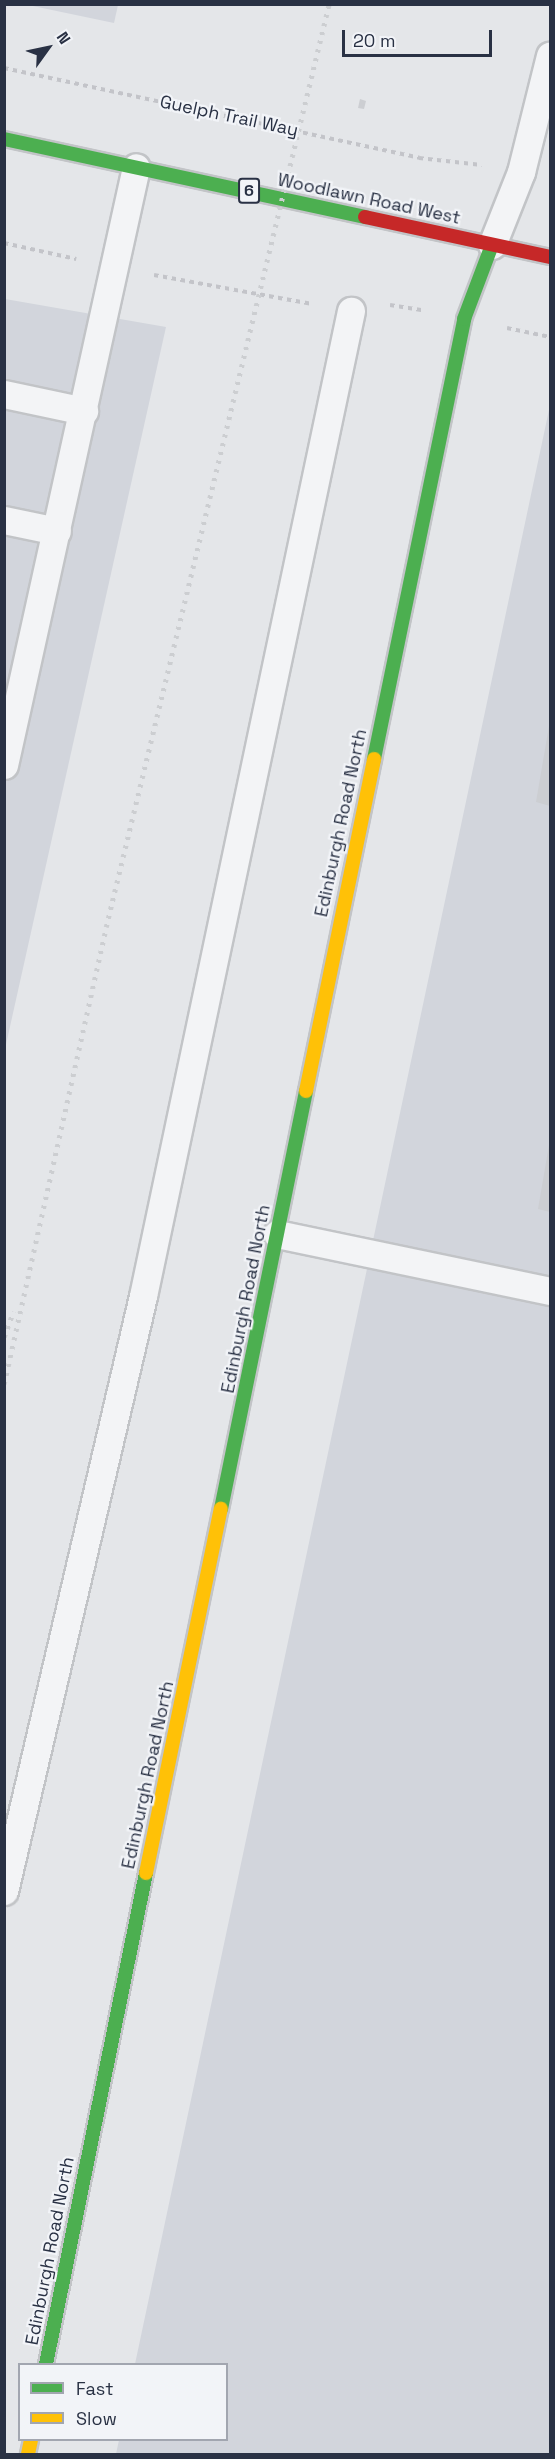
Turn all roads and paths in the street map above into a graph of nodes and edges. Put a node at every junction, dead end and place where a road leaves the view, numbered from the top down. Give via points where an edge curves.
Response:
1 (550, 56) edge
2 (4, 68) edge
3 (4, 139) edge
4 (454, 159) dead end
5 (136, 167) junction
6 (4, 243) edge
7 (492, 244) junction
8 (550, 257) edge
9 (115, 268) junction
10 (392, 304) dead end
11 (351, 311) junction
12 (4, 394) edge
13 (84, 411) junction
14 (4, 520) edge
15 (57, 531) junction
16 (4, 765) edge
17 (277, 1234) junction
18 (550, 1291) edge
19 (4, 1891) edge
20 (46, 2363) edge

1 - 7 lane via 521,172
2 - 4 path, Guelph Trail Way via 419,158
3 - 5 main road, Woodlawn Road West / 6
5 - 7 main road, Woodlawn Road West / 6
5 - 9 lane
6 - 9 path
7 - 8 main road, Woodlawn Road West / 6
7 - 17 main road, Edinburgh Road North via 462,330
9 - 11 path
9 - 13 lane
10 - 11 path
11 - 19 lane via 143,1296
12 - 13 lane
13 - 15 lane
14 - 15 lane
15 - 16 lane
17 - 18 lane
17 - 20 main road, Edinburgh Road North

